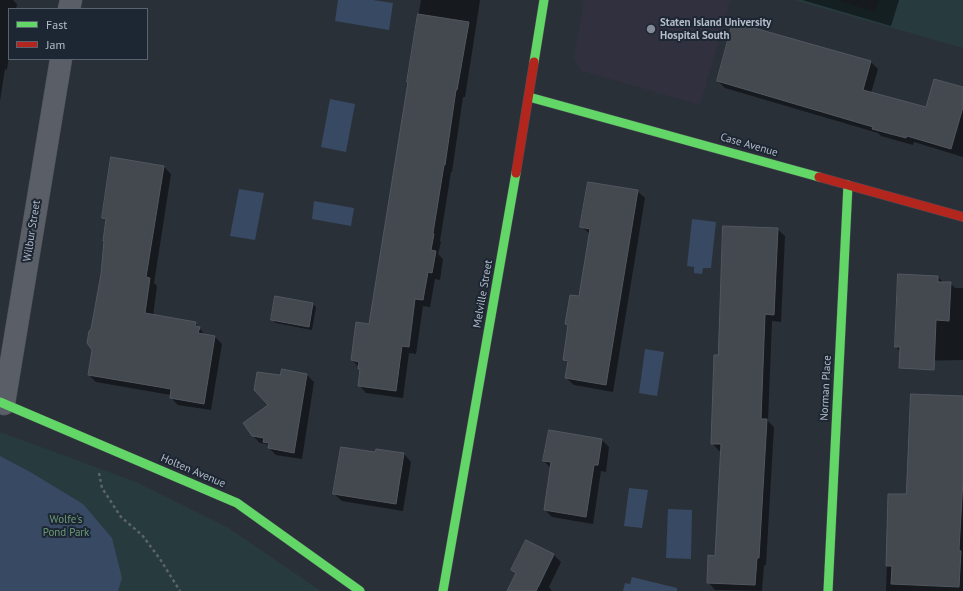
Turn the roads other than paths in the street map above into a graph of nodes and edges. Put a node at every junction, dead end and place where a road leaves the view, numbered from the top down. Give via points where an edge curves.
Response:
1 (544, 0) edge
2 (61, 60) edge
3 (529, 97) junction
4 (848, 185) junction
5 (963, 217) edge
6 (2, 403) edge
7 (360, 591) edge
8 (443, 591) edge
9 (828, 591) edge

1 - 3 street, Melville Street
2 - 6 street, Wilbur Street
3 - 4 street, Case Avenue
3 - 8 street, Melville Street
4 - 5 street, Case Avenue
4 - 9 street, Norman Place
6 - 7 street, Holten Avenue via 237,503

